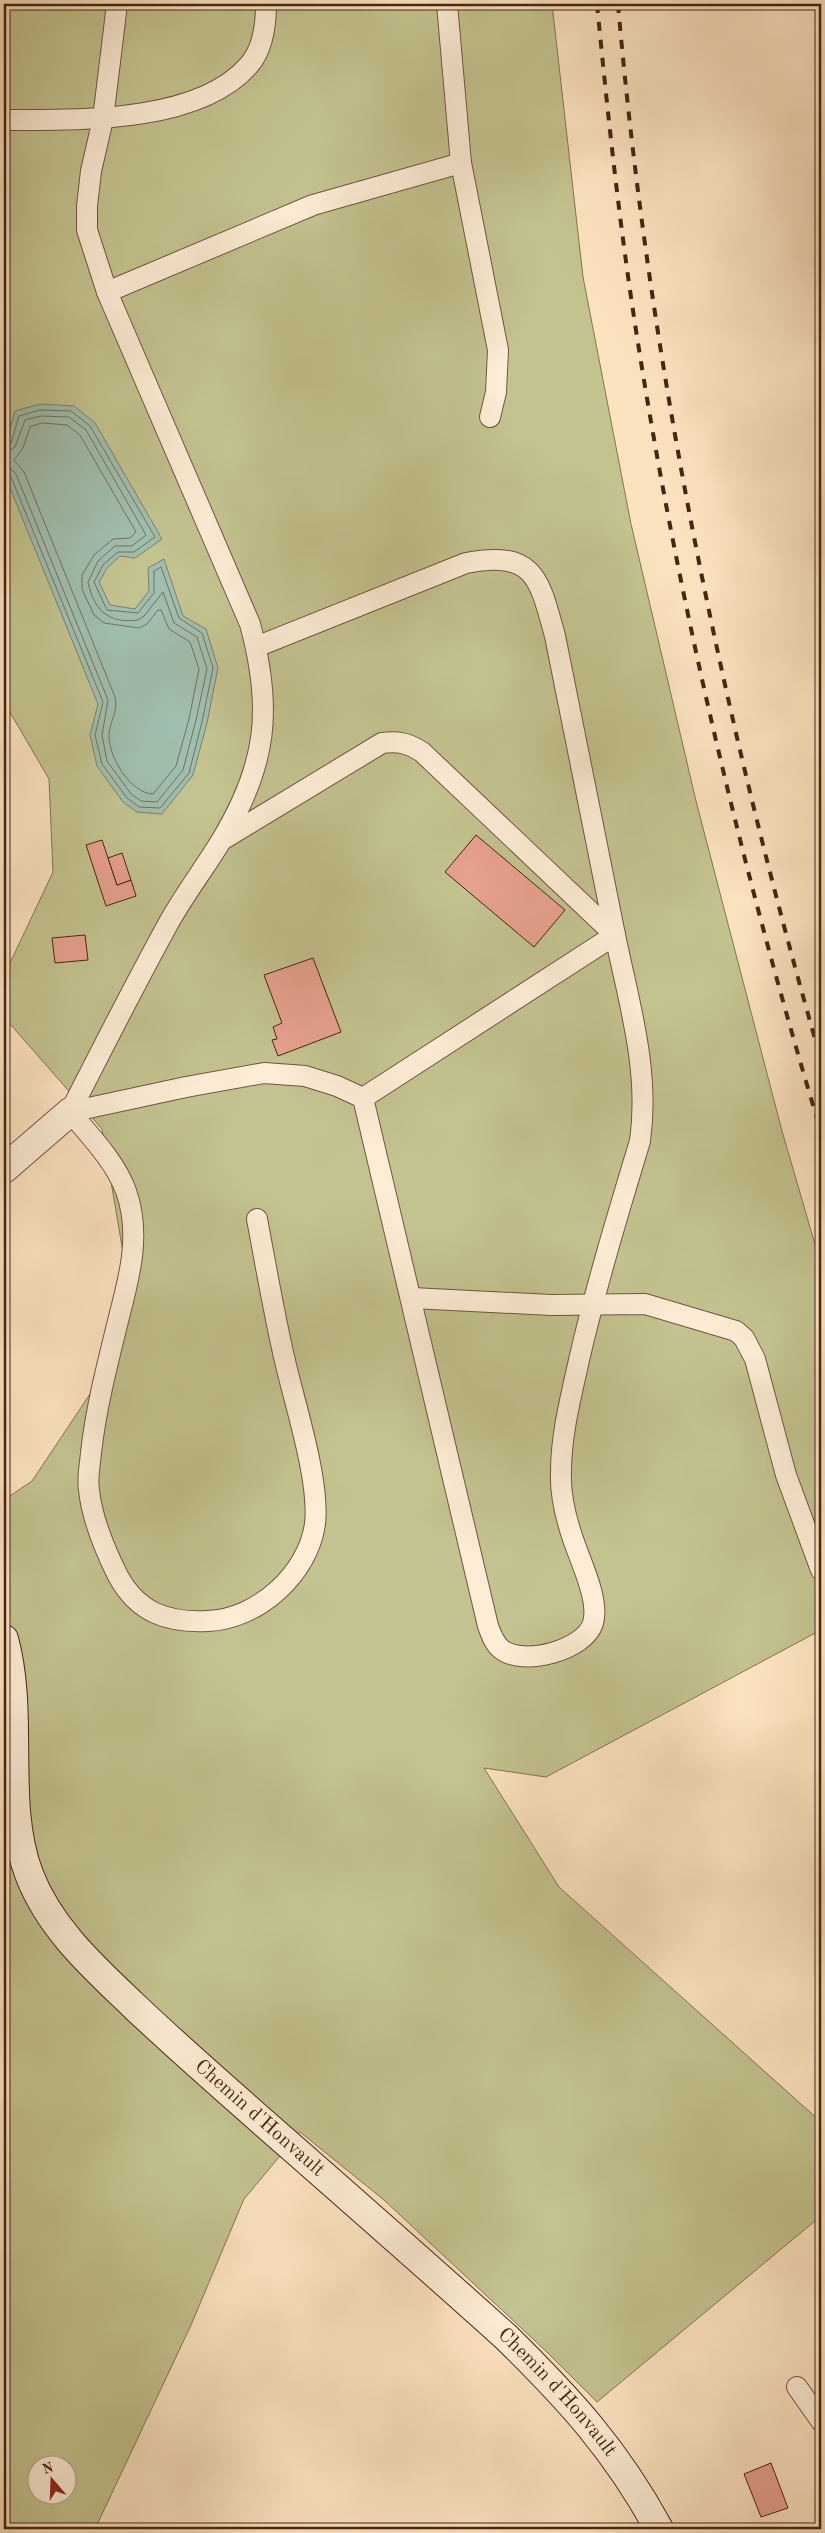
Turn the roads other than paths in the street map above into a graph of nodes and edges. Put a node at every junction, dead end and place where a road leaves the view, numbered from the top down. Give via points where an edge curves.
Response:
1 (117, 4) edge
2 (266, 4) edge
3 (447, 4) edge
4 (103, 119) junction
5 (4, 120) edge
6 (461, 164) junction
7 (107, 292) junction
8 (490, 417) dead end
9 (256, 647) junction
10 (221, 841) junction
11 (615, 935) junction
12 (363, 1098) junction
13 (70, 1112) junction
14 (4, 1169) edge
15 (257, 1219) dead end
16 (412, 1298) junction
17 (592, 1304) junction
18 (821, 1570) edge
19 (4, 1639) edge
20 (797, 2387) dead end
21 (821, 2421) edge
22 (659, 2529) edge

1 - 4 lane
2 - 4 lane via 259,48 250,64 237,76 193,100 145,114
3 - 6 lane
4 - 5 lane
4 - 7 lane via 91,171 87,230
6 - 7 lane via 349,193 298,210
6 - 8 lane via 498,350 496,392
7 - 9 lane via 240,599
9 - 10 lane via 264,702 260,747 246,793
9 - 11 lane via 466,563 501,559 526,568 542,593 555,636
10 - 11 lane via 382,743 396,741 409,744 422,752
10 - 13 lane via 169,923
11 - 12 lane
11 - 17 lane via 642,1066 643,1119 640,1141
12 - 13 lane via 305,1076 264,1073
12 - 16 lane
13 - 14 street
13 - 15 lane via 100,1149 125,1189 133,1231 130,1274 93,1432 88,1487 91,1505 105,1547 128,1591 149,1610 164,1618 216,1621 242,1614 270,1597 284,1584 306,1553 315,1522 311,1473 282,1349
16 - 17 lane
16 - 17 lane via 493,1640 514,1656 527,1657 576,1643 589,1633 594,1621 594,1606 566,1518 560,1474 565,1423
17 - 18 lane via 661,1307 726,1327 744,1338 755,1359 786,1475
19 - 22 street, Chemin d'Honvault via 14,1696 16,1807 23,1854 37,1894 60,1928 88,1961 156,2027 554,2383 614,2454
20 - 21 lane

